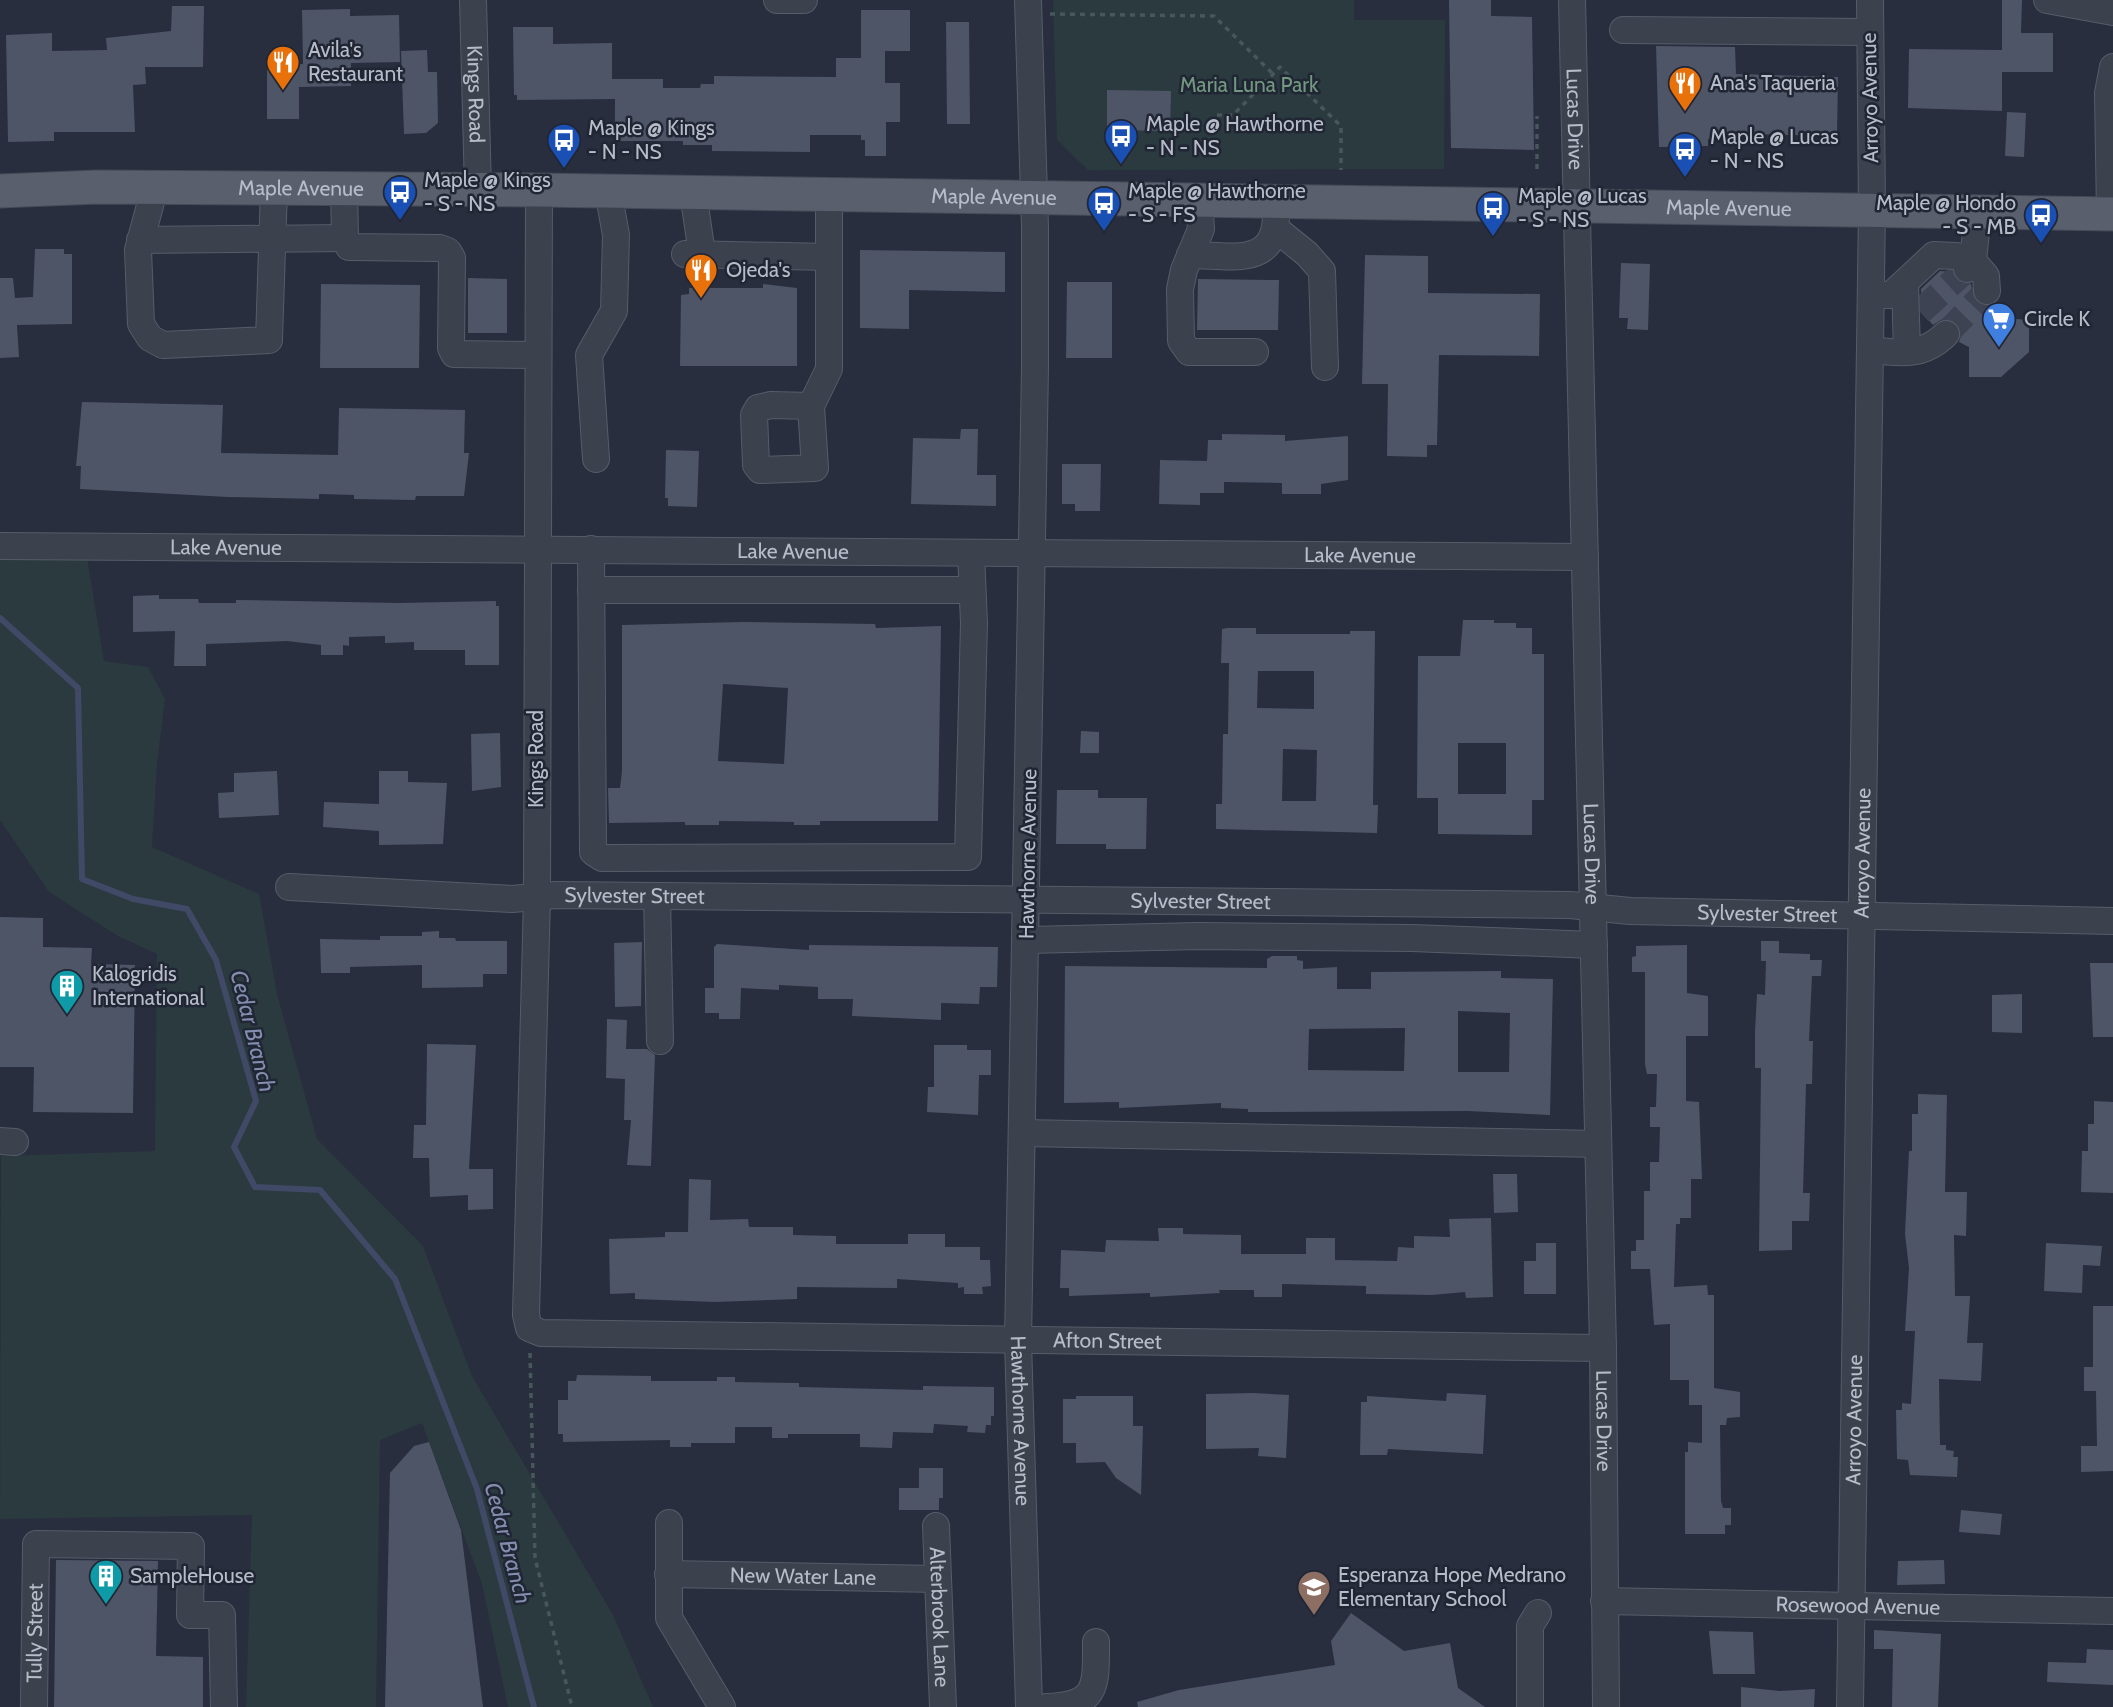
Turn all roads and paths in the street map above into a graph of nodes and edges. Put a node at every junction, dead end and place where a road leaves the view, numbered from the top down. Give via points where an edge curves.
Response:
1 (473, 0) edge
2 (777, 0) edge
3 (804, 0) edge
4 (1572, 0) edge
5 (1870, 0) edge
6 (2047, 0) edge
7 (1038, 7) edge
8 (2113, 12) edge
9 (1623, 30) dead end
10 (1869, 32) junction
11 (2113, 67) edge
12 (1273, 74) junction
13 (1217, 115) dead end
14 (1537, 116) dead end
15 (1537, 169) dead end
16 (1341, 170) dead end
17 (155, 187) junction
18 (274, 188) junction
19 (344, 189) junction
20 (478, 190) junction
21 (539, 190) junction
22 (0, 191) edge
23 (608, 191) junction
24 (693, 192) junction
25 (829, 194) junction
26 (1033, 198) junction
27 (1199, 199) junction
28 (1575, 206) junction
29 (1872, 210) junction
30 (1978, 212) junction
31 (2111, 214) edge
32 (1276, 215) junction
33 (272, 238) junction
34 (345, 238) junction
35 (140, 240) junction
36 (1189, 255) junction
37 (829, 257) junction
38 (1970, 265) junction
39 (1905, 284) junction
40 (1987, 291) dead end
41 (1871, 295) junction
42 (1911, 330) junction
43 (1946, 334) tunnel mouth
44 (1870, 349) junction
45 (1255, 352) dead end
46 (538, 355) junction
47 (1325, 368) dead end
48 (811, 407) dead end
49 (596, 459) dead end
50 (0, 546) edge
51 (536, 548) junction
52 (591, 549) junction
53 (971, 553) junction
54 (1033, 554) junction
55 (1585, 557) junction
56 (591, 590) junction
57 (972, 590) junction
58 (593, 852) junction
59 (968, 856) junction
60 (289, 887) dead end
61 (589, 895) junction
62 (657, 896) junction
63 (537, 898) junction
64 (1027, 899) junction
65 (965, 900) junction
66 (1592, 907) junction
67 (1863, 915) junction
68 (2113, 921) edge
69 (1027, 940) junction
70 (1594, 945) junction
71 (660, 1041) dead end
72 (1022, 1133) junction
73 (1598, 1144) junction
74 (530, 1328) junction
75 (1018, 1341) junction
76 (1604, 1348) junction
77 (669, 1523) dead end
78 (936, 1526) dead end
79 (668, 1574) junction
80 (938, 1579) junction
81 (1604, 1601) junction
82 (1851, 1606) junction
83 (2113, 1611) edge
84 (1538, 1613) dead end
85 (1096, 1642) dead end
86 (1088, 1702) edge
87 (34, 1707) edge
88 (224, 1707) edge
89 (572, 1707) edge
90 (723, 1707) edge
91 (943, 1707) edge
92 (1029, 1707) edge
93 (1047, 1707) edge
94 (1530, 1707) edge
95 (1606, 1707) edge
96 (1850, 1707) edge

1 - 20 street, Kings Road
2 - 3 street
4 - 28 street, Lucas Drive
5 - 10 street, Arroyo Avenue
6 - 8 street
7 - 12 path via 1214,16
7 - 26 street, Hawthorne Avenue
9 - 10 street
10 - 29 street, Arroyo Avenue
11 - 31 street via 2108,93
12 - 13 path via 1233,115
12 - 16 path via 1280,67 1341,126
14 - 15 path
17 - 18 main road, Maple Avenue
17 - 22 main road, Maple Avenue
17 - 35 street
18 - 19 main road, Maple Avenue
18 - 33 street
19 - 20 main road, Maple Avenue
19 - 34 street
20 - 21 main road, Maple Avenue
21 - 23 main road, Maple Avenue
21 - 46 street, Kings Road
23 - 24 main road, Maple Avenue
23 - 49 street via 616,235 614,311 589,355
24 - 25 main road, Maple Avenue
24 - 37 street via 693,254
25 - 26 main road, Maple Avenue
25 - 37 street
26 - 27 main road, Maple Avenue
26 - 54 street, Hawthorne Avenue
27 - 32 main road, Maple Avenue
27 - 36 street via 1201,229
28 - 29 main road, Maple Avenue
28 - 32 main road, Maple Avenue
28 - 55 street, Lucas Drive
29 - 30 main road, Maple Avenue
29 - 41 street, Arroyo Avenue
30 - 31 main road, Maple Avenue
30 - 38 street
32 - 36 street via 1267,248 1252,255
32 - 47 street via 1322,271
33 - 34 street
33 - 35 street
33 - 35 street via 269,341 163,345 150,338 141,324
34 - 46 street via 349,247 448,251 452,258 454,354
36 - 45 street via 1180,289 1184,349
37 - 48 street via 829,369
38 - 39 street via 1957,256 1934,255
38 - 40 street via 1986,276
39 - 41 street via 1891,295
39 - 42 street
41 - 44 street, Arroyo Avenue
42 - 43 street via 1932,348
42 - 44 street
44 - 67 street, Arroyo Avenue
46 - 51 street, Kings Road
50 - 51 street, Lake Avenue
51 - 52 street, Lake Avenue
51 - 63 street, Kings Road
52 - 53 street, Lake Avenue
52 - 56 street
53 - 54 street, Lake Avenue
53 - 57 street
54 - 55 street, Lake Avenue
54 - 64 street, Hawthorne Avenue
55 - 66 street, Lucas Drive
56 - 57 street
56 - 58 street
57 - 59 street
58 - 59 street via 602,858
58 - 61 street
59 - 65 street
60 - 63 street, Sylvester Street
61 - 62 street, Sylvester Street
61 - 63 street, Sylvester Street
62 - 65 street, Sylvester Street
62 - 71 street
63 - 74 street, Kings Road via 526,1315
64 - 65 street, Sylvester Street
64 - 66 street, Sylvester Street
64 - 69 street, Hawthorne Avenue
66 - 67 street, Sylvester Street
66 - 70 street, Lucas Drive
67 - 68 street, Sylvester Street
67 - 82 street, Arroyo Avenue
69 - 70 street via 1212,936
69 - 72 street, Hawthorne Avenue
70 - 73 street, Lucas Drive
72 - 73 street
72 - 75 street, Hawthorne Avenue
73 - 76 street, Lucas Drive
74 - 75 street, Afton Street via 541,1333
74 - 89 path via 535,1558
75 - 76 street, Afton Street
75 - 92 street, Hawthorne Avenue
76 - 81 street, Lucas Drive
77 - 79 street
78 - 80 street, Alterbrook Lane
79 - 80 street, New Water Lane
79 - 90 street via 669,1618
80 - 91 street, Alterbrook Lane
81 - 82 street, Rosewood Avenue
81 - 95 street, Lucas Drive
82 - 83 street, Rosewood Avenue
82 - 96 street, Arroyo Avenue
84 - 94 street via 1530,1626
85 - 86 street via 1096,1677
86 - 93 street
87 - 88 street, Tully Street via 36,1544 191,1546 190,1615 222,1615

